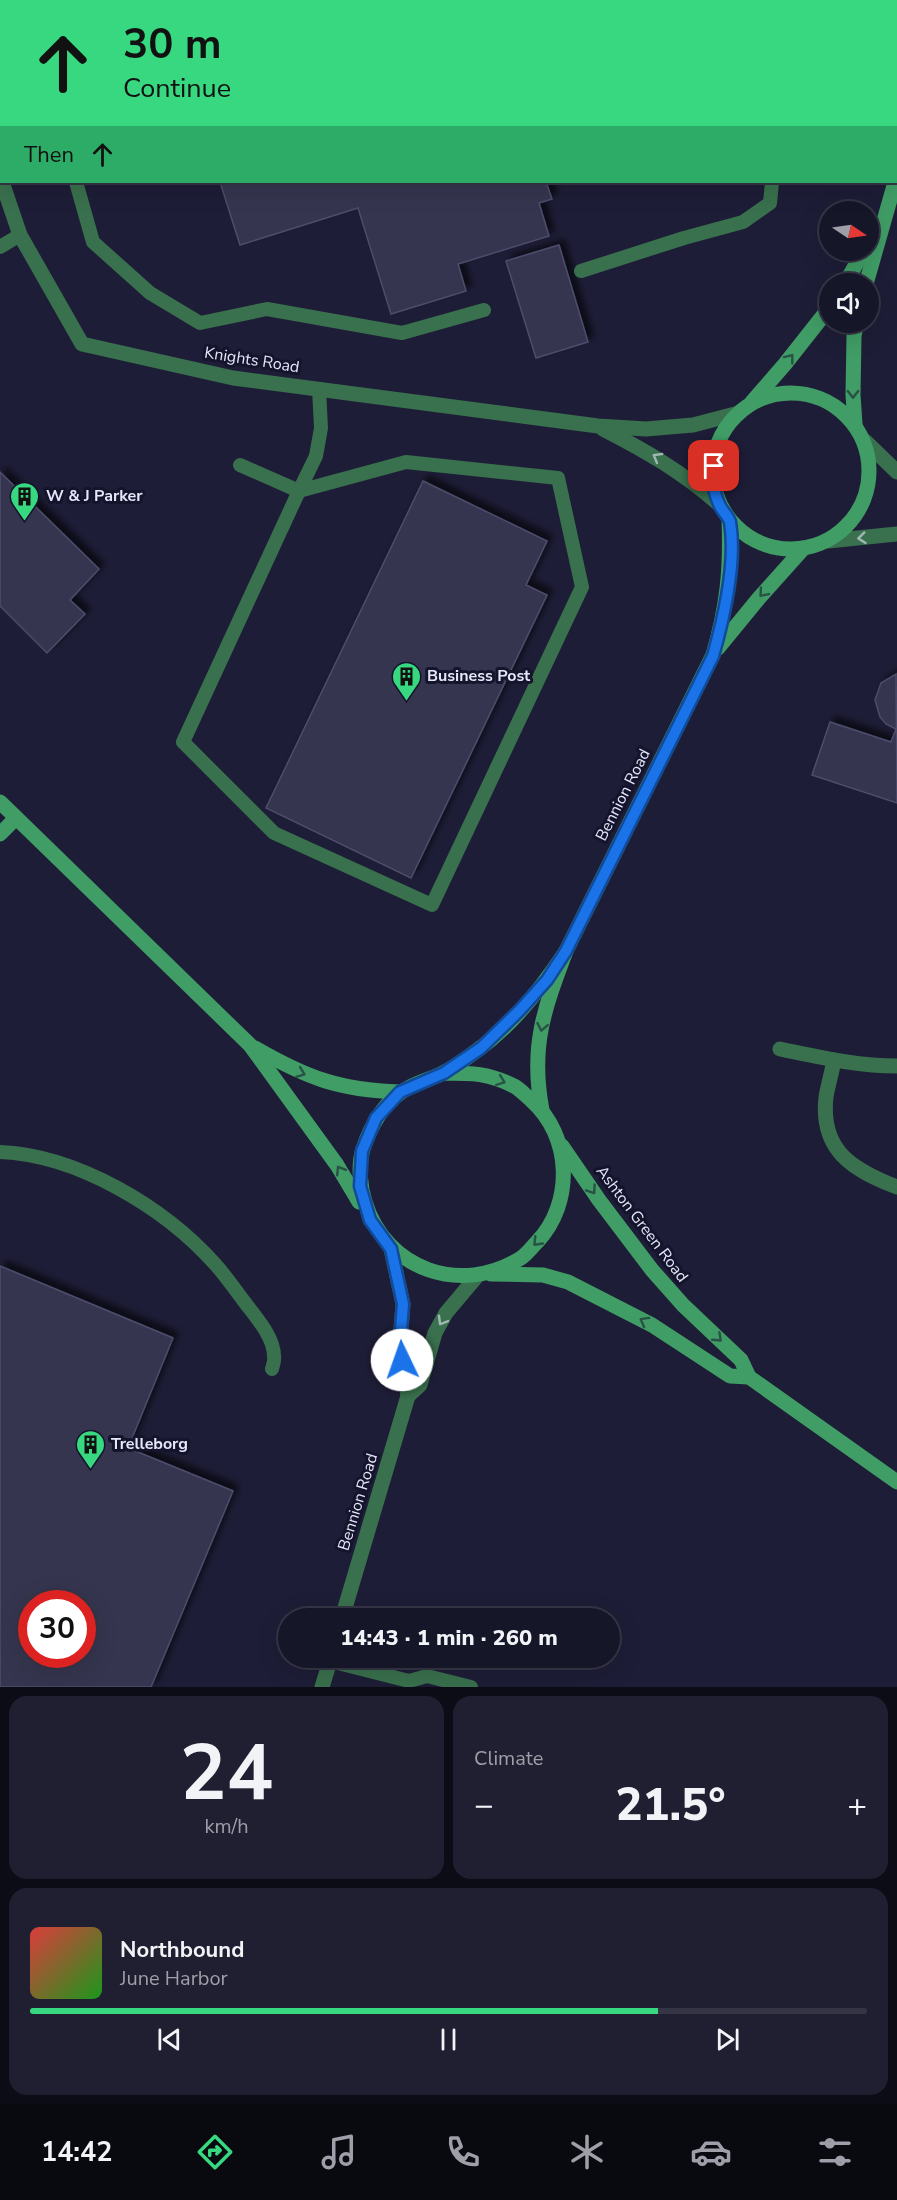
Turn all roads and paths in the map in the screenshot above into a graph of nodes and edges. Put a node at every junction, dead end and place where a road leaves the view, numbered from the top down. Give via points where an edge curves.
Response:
1 (3, 183) edge
2 (76, 183) edge
3 (772, 183) edge
4 (894, 183) edge
5 (883, 221) junction
6 (879, 227) edge
7 (20, 235) junction
8 (0, 247) edge
9 (581, 272) dead end
10 (869, 273) edge
11 (484, 310) dead end
12 (819, 321) edge
13 (855, 333) edge
14 (319, 389) junction
15 (752, 402) junction
16 (739, 413) junction
17 (855, 424) junction
18 (598, 426) junction
19 (865, 441) junction
20 (240, 465) dead end
21 (897, 472) edge
22 (299, 491) junction
23 (720, 505) junction
24 (729, 520) junction
25 (897, 534) edge
26 (828, 541) junction
27 (802, 550) junction
28 (713, 656) junction
29 (0, 802) edge
30 (16, 818) junction
31 (0, 834) edge
32 (566, 951) junction
33 (250, 1045) junction
34 (780, 1049) dead end
35 (834, 1060) junction
36 (897, 1066) edge
37 (444, 1073) junction
38 (400, 1092) junction
39 (543, 1110) junction
40 (559, 1142) junction
41 (0, 1152) edge
42 (897, 1187) edge
43 (370, 1220) junction
44 (391, 1249) junction
45 (481, 1275) junction
46 (272, 1369) dead end
47 (749, 1377) junction
48 (408, 1396) junction
49 (897, 1482) edge
50 (345, 1608) edge
51 (327, 1668) edge
52 (358, 1668) edge
53 (409, 1684) edge
54 (322, 1687) edge
55 (471, 1687) edge

1 - 7 street, Knights Road
2 - 11 lane via 93,242 150,293 200,323 267,309 402,333
3 - 9 lane via 770,203 743,222
4 - 5 street
5 - 6 street
5 - 10 street
7 - 8 lane
7 - 14 street, Knights Road via 82,344 233,378
15 -> 12 street
13 -> 17 street
14 - 18 street, Knights Road
14 - 22 lane via 321,428 316,456
15 - 16 street
15 - 17 street via 781,393 812,394 840,409
16 - 18 street, Knights Road via 693,425 646,429
16 - 23 street via 728,423 715,451 712,480
17 - 19 street
23 -> 18 street via 667,463
19 - 21 street
19 - 26 street via 870,470 868,491 847,527
20 - 22 lane
22 - 22 lane via 406,462 558,478 582,587 432,904 274,833 183,742
23 - 24 street
24 - 27 street via 748,538 776,549
24 - 28 street, Bennion Road via 729,585
25 -> 26 street
26 - 27 street
27 -> 28 street, Bennion Road
28 - 32 street, Bennion Road
29 - 30 street
30 - 31 street
30 - 33 street
32 - 37 street, Bennion Road via 547,980 504,1026 481,1048
32 -> 39 street, Bennion Road via 550,992 536,1059
33 -> 38 street via 292,1070 333,1085
43 -> 33 street via 331,1157
34 - 35 street
35 - 36 street
35 - 42 street via 826,1097 826,1121 832,1141 845,1160 863,1173
37 - 38 street
37 -> 39 street via 480,1073 516,1087
38 - 43 street via 376,1118 362,1151 360,1186
39 - 40 street
40 -> 45 street via 564,1160 562,1196 547,1232 522,1258
40 -> 47 street, Ashton Green Road via 652,1270 741,1360
41 - 46 lane via 74,1167 138,1200 174,1227 216,1264 251,1310 271,1342
43 - 44 street
44 - 45 street via 415,1266 449,1276
44 - 48 street, Bennion Road via 403,1304 400,1342
47 -> 45 street, Ashton Green Road via 730,1376 652,1325 568,1282 543,1275
45 -> 48 street, Bennion Road via 446,1313 435,1333 420,1385
47 - 49 street, Ashton Green Road
48 - 50 street, Bennion Road
51 - 54 street
52 - 53 lane
53 - 55 lane via 427,1676

